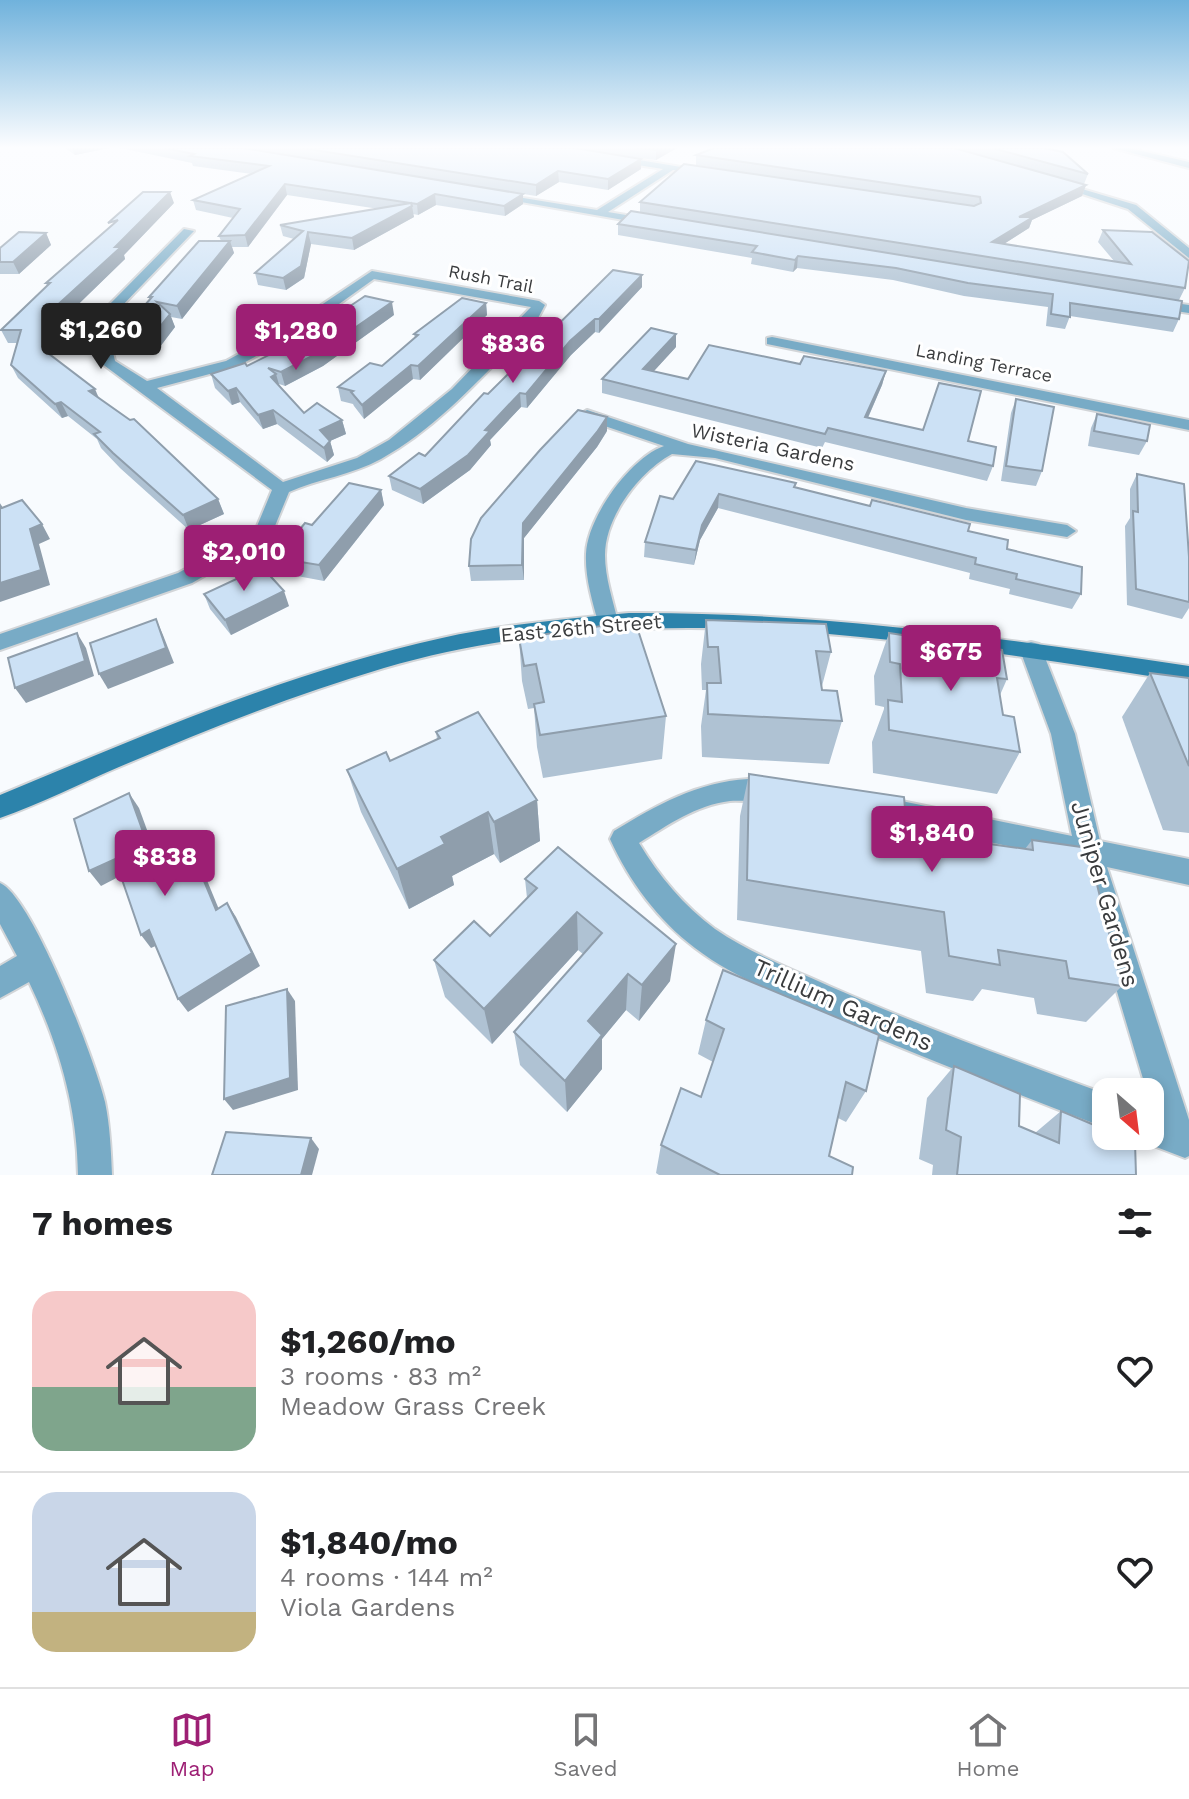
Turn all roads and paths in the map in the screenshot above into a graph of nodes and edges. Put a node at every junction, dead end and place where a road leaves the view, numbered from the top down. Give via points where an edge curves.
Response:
1 (535, 203) edge
2 (615, 203) edge
3 (1119, 203) edge
4 (599, 213) junction
5 (667, 224) edge
6 (188, 231) dead end
7 (1189, 254) edge
8 (1135, 301) edge
9 (1189, 309) edge
10 (772, 341) dead end
11 (145, 386) junction
12 (587, 415) edge
13 (1189, 425) edge
14 (688, 449) junction
15 (281, 489) junction
16 (1067, 531) dead end
17 (608, 622) junction
18 (0, 642) edge
19 (1031, 650) junction
20 (1189, 674) edge
21 (803, 795) edge
22 (860, 803) edge
23 (0, 807) edge
24 (1089, 853) junction
25 (1189, 872) edge
26 (0, 896) edge
27 (35, 962) junction
28 (0, 983) edge
29 (1092, 1106) edge
30 (1172, 1136) edge
31 (95, 1175) edge

1 - 4 street
2 - 4 street
3 - 7 street via 1132,207
4 - 5 street
6 - 11 street via 113,308 102,335 108,363
8 - 9 street
10 - 13 street, Landing Terrace
11 - 15 street
11 - 15 street, Rush Trail via 231,364 292,331 372,275 539,305 441,407 374,456
12 - 14 street
14 - 16 street, Wisteria Gardens via 966,514
14 - 17 street, Wisteria Gardens via 658,455 602,520 597,579
15 - 18 street via 263,534 185,578
17 - 19 street, East 26th Street via 801,623
17 - 23 street, East 26th Street via 444,645 319,679
19 - 20 street, East 26th Street
19 - 24 street, Juniper Gardens via 1063,734
21 - 29 street, Trillium Gardens via 763,790 693,796 623,839 643,877 663,900 734,957 881,1026
22 - 24 street
24 - 25 street
24 - 30 street, Juniper Gardens
26 - 27 street
27 - 28 street
27 - 31 street via 83,1077 97,1135

